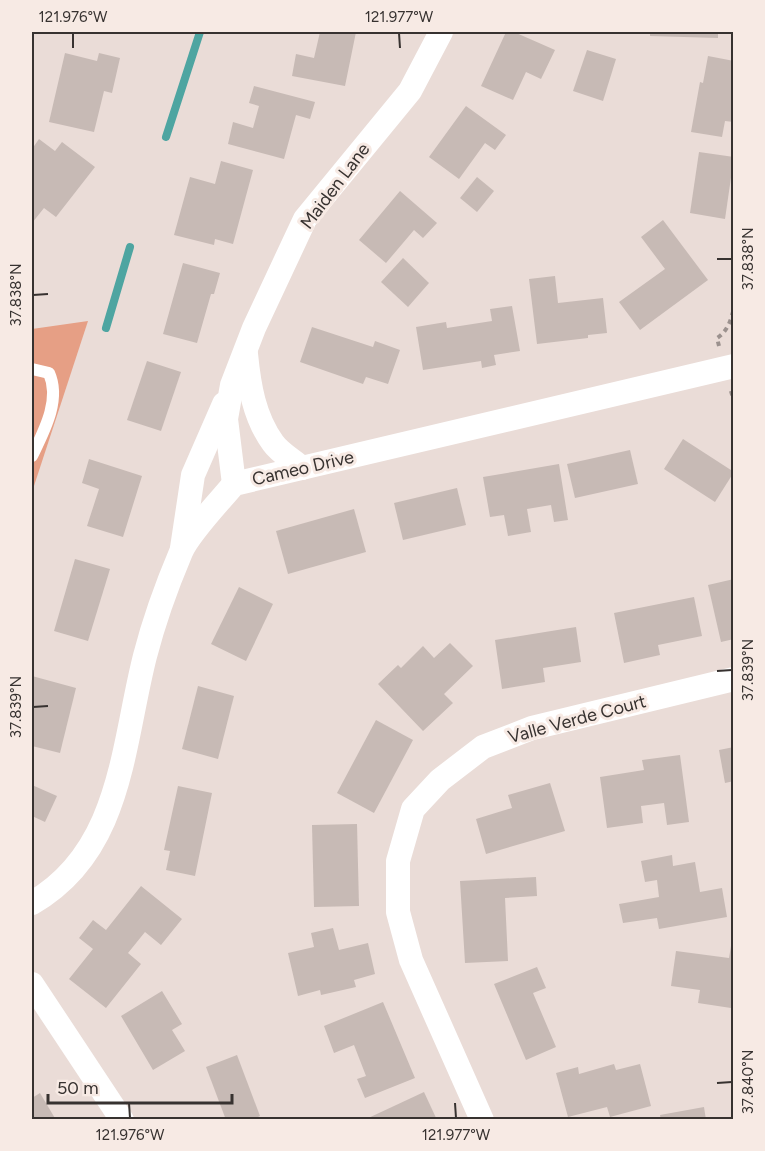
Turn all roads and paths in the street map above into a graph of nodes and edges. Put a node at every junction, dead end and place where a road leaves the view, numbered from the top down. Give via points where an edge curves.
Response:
1 (441, 32) edge
2 (245, 350) junction
3 (734, 366) edge
4 (32, 369) edge
5 (232, 385) junction
6 (32, 456) edge
7 (302, 468) junction
8 (234, 484) junction
9 (182, 549) junction
10 (734, 679) edge
11 (32, 903) edge
12 (32, 984) edge
13 (122, 1119) edge
14 (482, 1119) edge

1 - 2 street, Maiden Lane via 410,90 306,219
2 - 5 street, Maiden Lane
2 - 7 street via 250,390 262,422 274,444
3 - 7 street, Cameo Drive
4 - 6 lane via 49,373 54,395
5 - 8 street, Maiden Lane via 226,419
5 - 9 street, Maiden Lane via 192,475
7 - 8 street, Cameo Drive
8 - 9 street, Cameo Drive
9 - 11 street, Cameo Drive via 146,654 109,812 85,857 45,896
10 - 14 street, Valle Verde Court via 532,728 483,747 440,780 414,809 398,861 398,912 411,960
12 - 13 street

